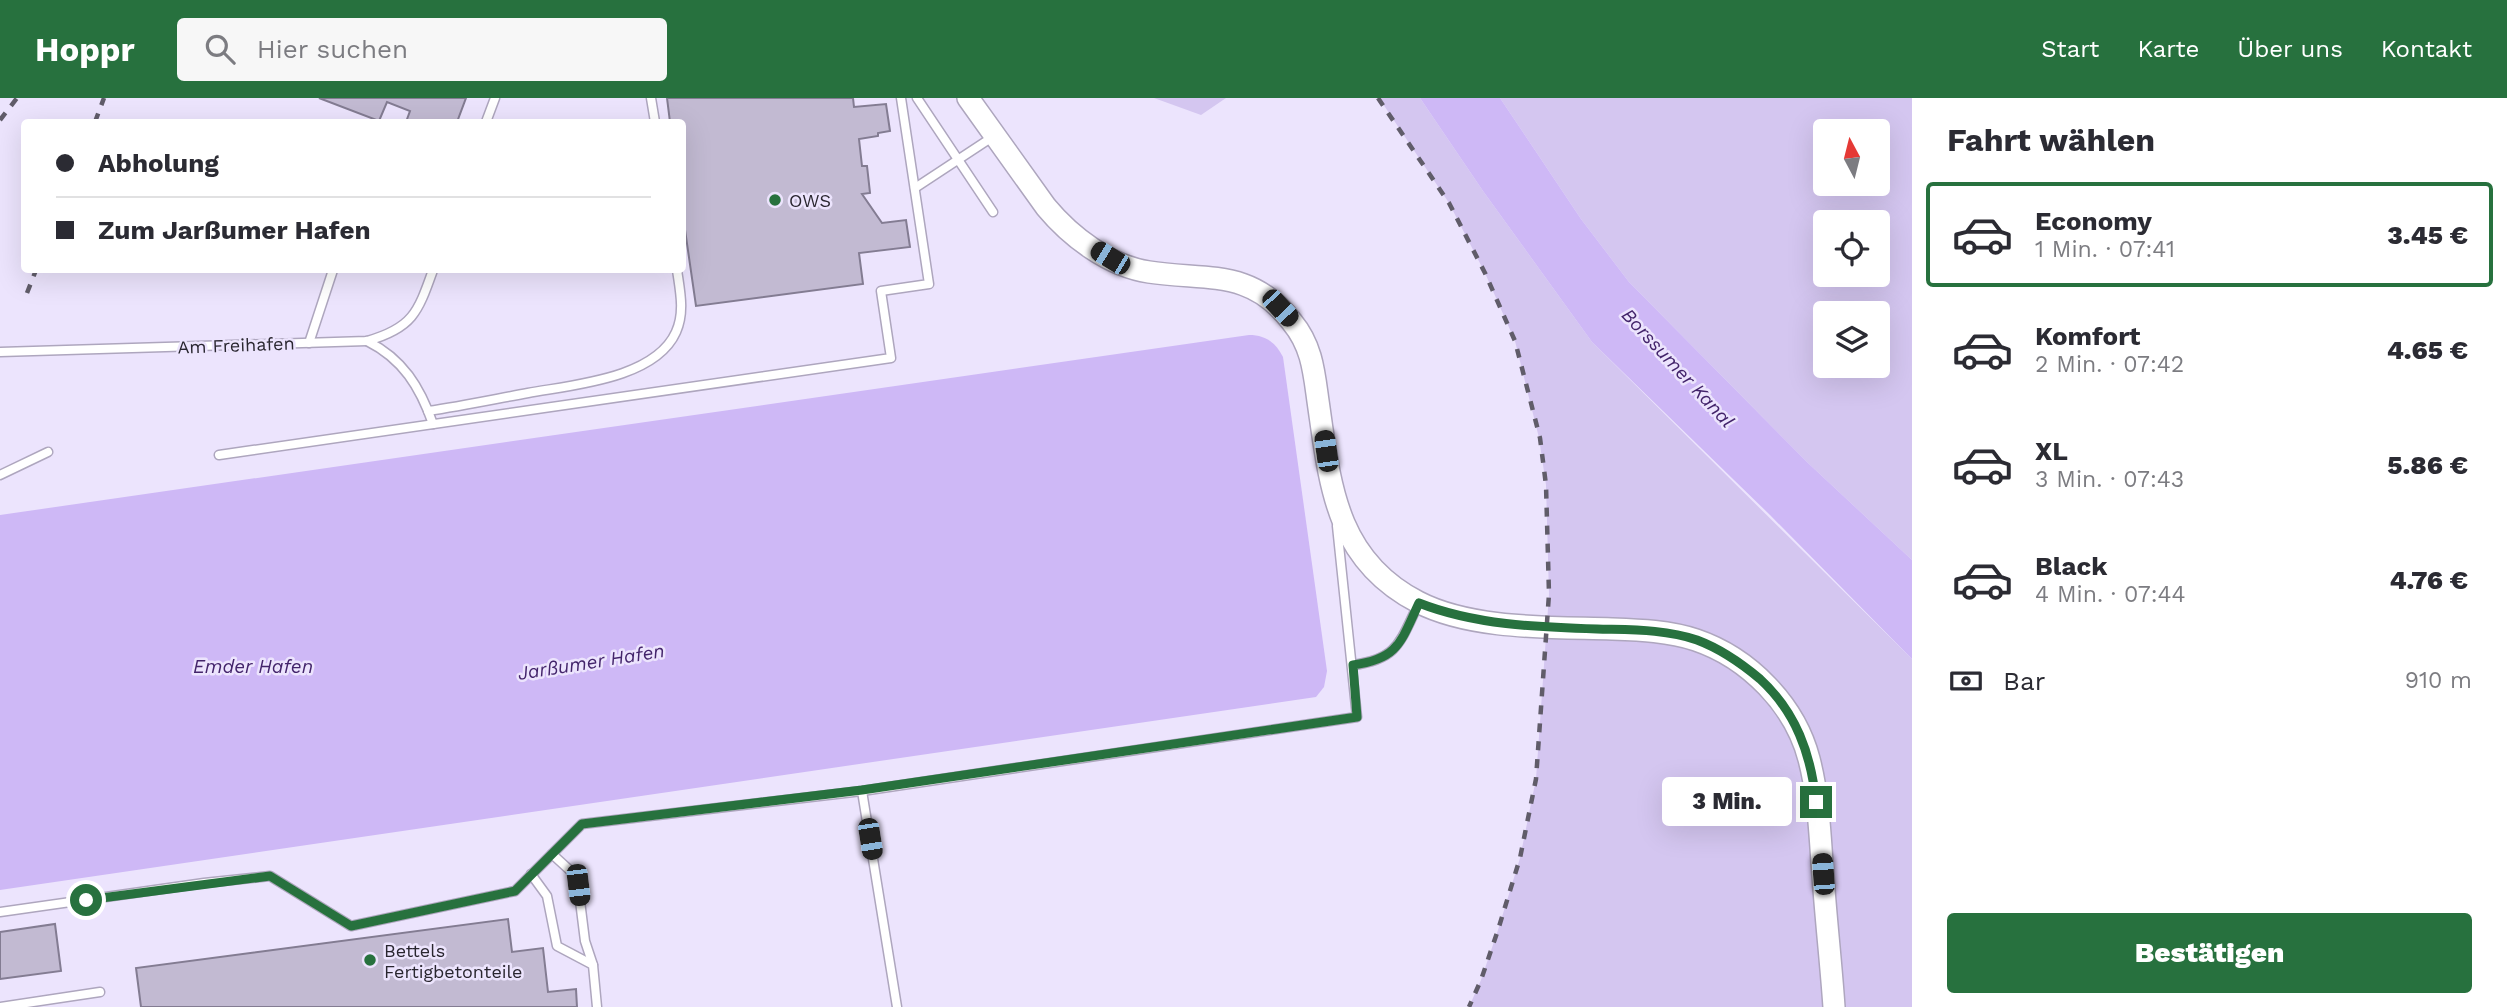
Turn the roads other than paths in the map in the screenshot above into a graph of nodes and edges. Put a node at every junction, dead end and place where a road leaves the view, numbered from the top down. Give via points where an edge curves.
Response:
1 (495, 98) edge
2 (651, 98) edge
3 (901, 98) edge
4 (917, 98) edge
5 (968, 98) edge
6 (487, 119) edge
7 (654, 119) edge
8 (995, 135) junction
9 (958, 160) junction
10 (915, 188) junction
11 (993, 212) dead end
12 (332, 273) edge
13 (432, 273) edge
14 (677, 273) edge
15 (367, 341) junction
16 (309, 343) junction
17 (0, 352) edge
18 (428, 411) junction
19 (433, 424) junction
20 (48, 452) dead end
21 (219, 455) dead end
22 (0, 475) edge
23 (1335, 503) junction
24 (1419, 603) junction
25 (1353, 665) junction
26 (862, 790) junction
27 (552, 853) junction
28 (531, 874) junction
29 (0, 912) edge
30 (593, 965) junction
31 (100, 992) dead end
32 (0, 1007) edge
33 (597, 1007) edge
34 (897, 1007) edge
35 (1834, 1007) edge

1 - 6 lane
2 - 7 lane
3 - 10 lane
4 - 9 lane
5 - 8 street
8 - 9 lane
8 - 23 street via 1060,224 1087,244 1132,268 1218,277 1239,284 1268,298 1286,314 1302,335 1313,362
9 - 10 lane
9 - 11 lane
10 - 19 lane via 929,284 881,291 891,358
12 - 16 lane
13 - 15 lane, Am Freihafen via 421,305 404,325
14 - 18 lane via 681,316 675,335 657,355 635,368 569,387
15 - 16 lane, Am Freihafen
15 - 18 lane via 386,351 406,372 423,395
16 - 17 lane, Am Freihafen
18 - 19 lane
19 - 21 lane
20 - 22 lane
23 - 24 street via 1352,540 1375,570
23 - 25 lane
24 - 25 lane via 1391,653
24 - 35 street via 1491,622 1639,630 1697,640 1736,660 1773,692 1803,741 1814,778
25 - 26 lane via 1357,717
26 - 27 lane via 582,824
26 - 34 lane
27 - 28 lane
27 - 30 lane via 575,875
28 - 29 lane via 515,891 351,926 270,876
28 - 30 lane via 547,896 557,946
30 - 33 lane
31 - 32 lane

